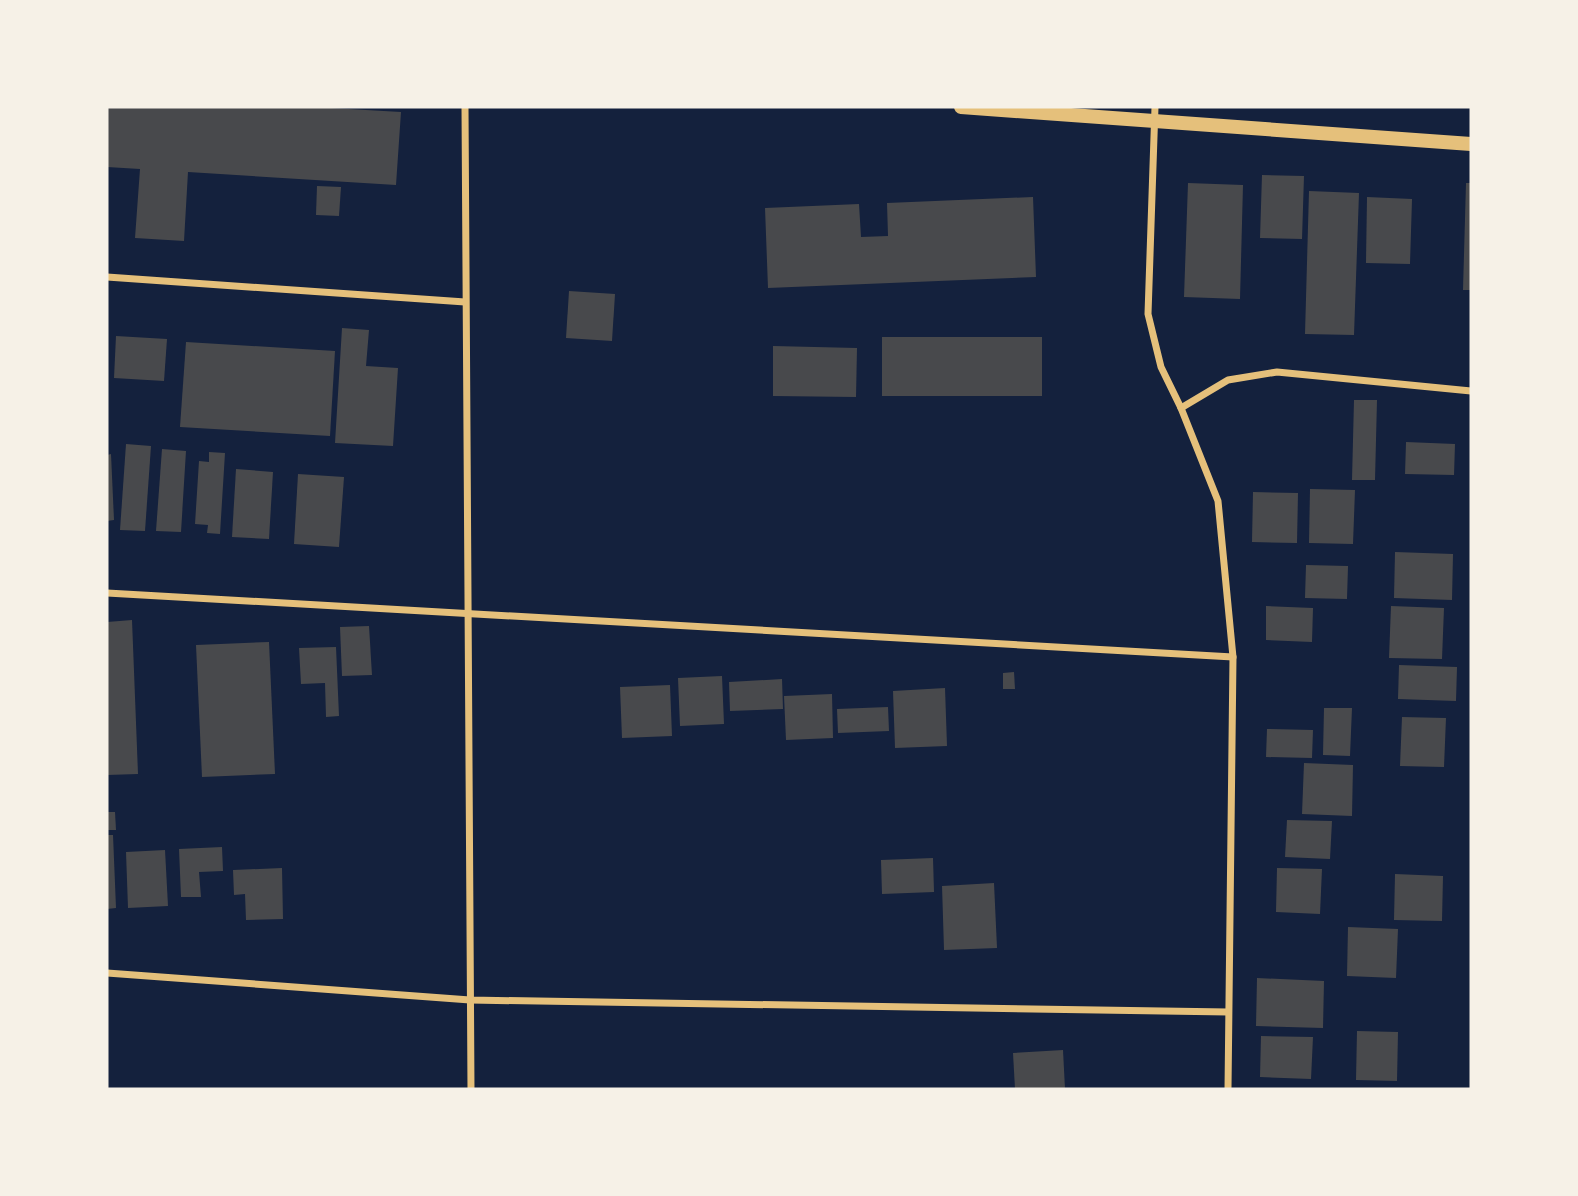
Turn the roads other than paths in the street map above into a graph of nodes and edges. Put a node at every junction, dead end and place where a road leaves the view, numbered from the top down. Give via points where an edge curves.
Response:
1 (465, 107) edge
2 (961, 107) edge
3 (1154, 113) edge
4 (1471, 144) edge
5 (107, 277) edge
6 (465, 302) junction
7 (1471, 391) edge
8 (1181, 408) junction
9 (107, 593) edge
10 (466, 612) junction
11 (1233, 657) junction
12 (107, 973) edge
13 (470, 1000) junction
14 (1228, 1012) junction
15 (471, 1089) edge
16 (1228, 1089) edge

1 - 6 street
2 - 3 main road
3 - 4 main road
3 - 8 street via 1148,314 1161,367
5 - 6 street
6 - 10 street
7 - 8 street via 1277,372 1228,380
8 - 11 street via 1218,501
9 - 10 street
10 - 11 street
10 - 13 street
11 - 14 street
12 - 13 street
13 - 14 street
13 - 15 street
14 - 16 street

